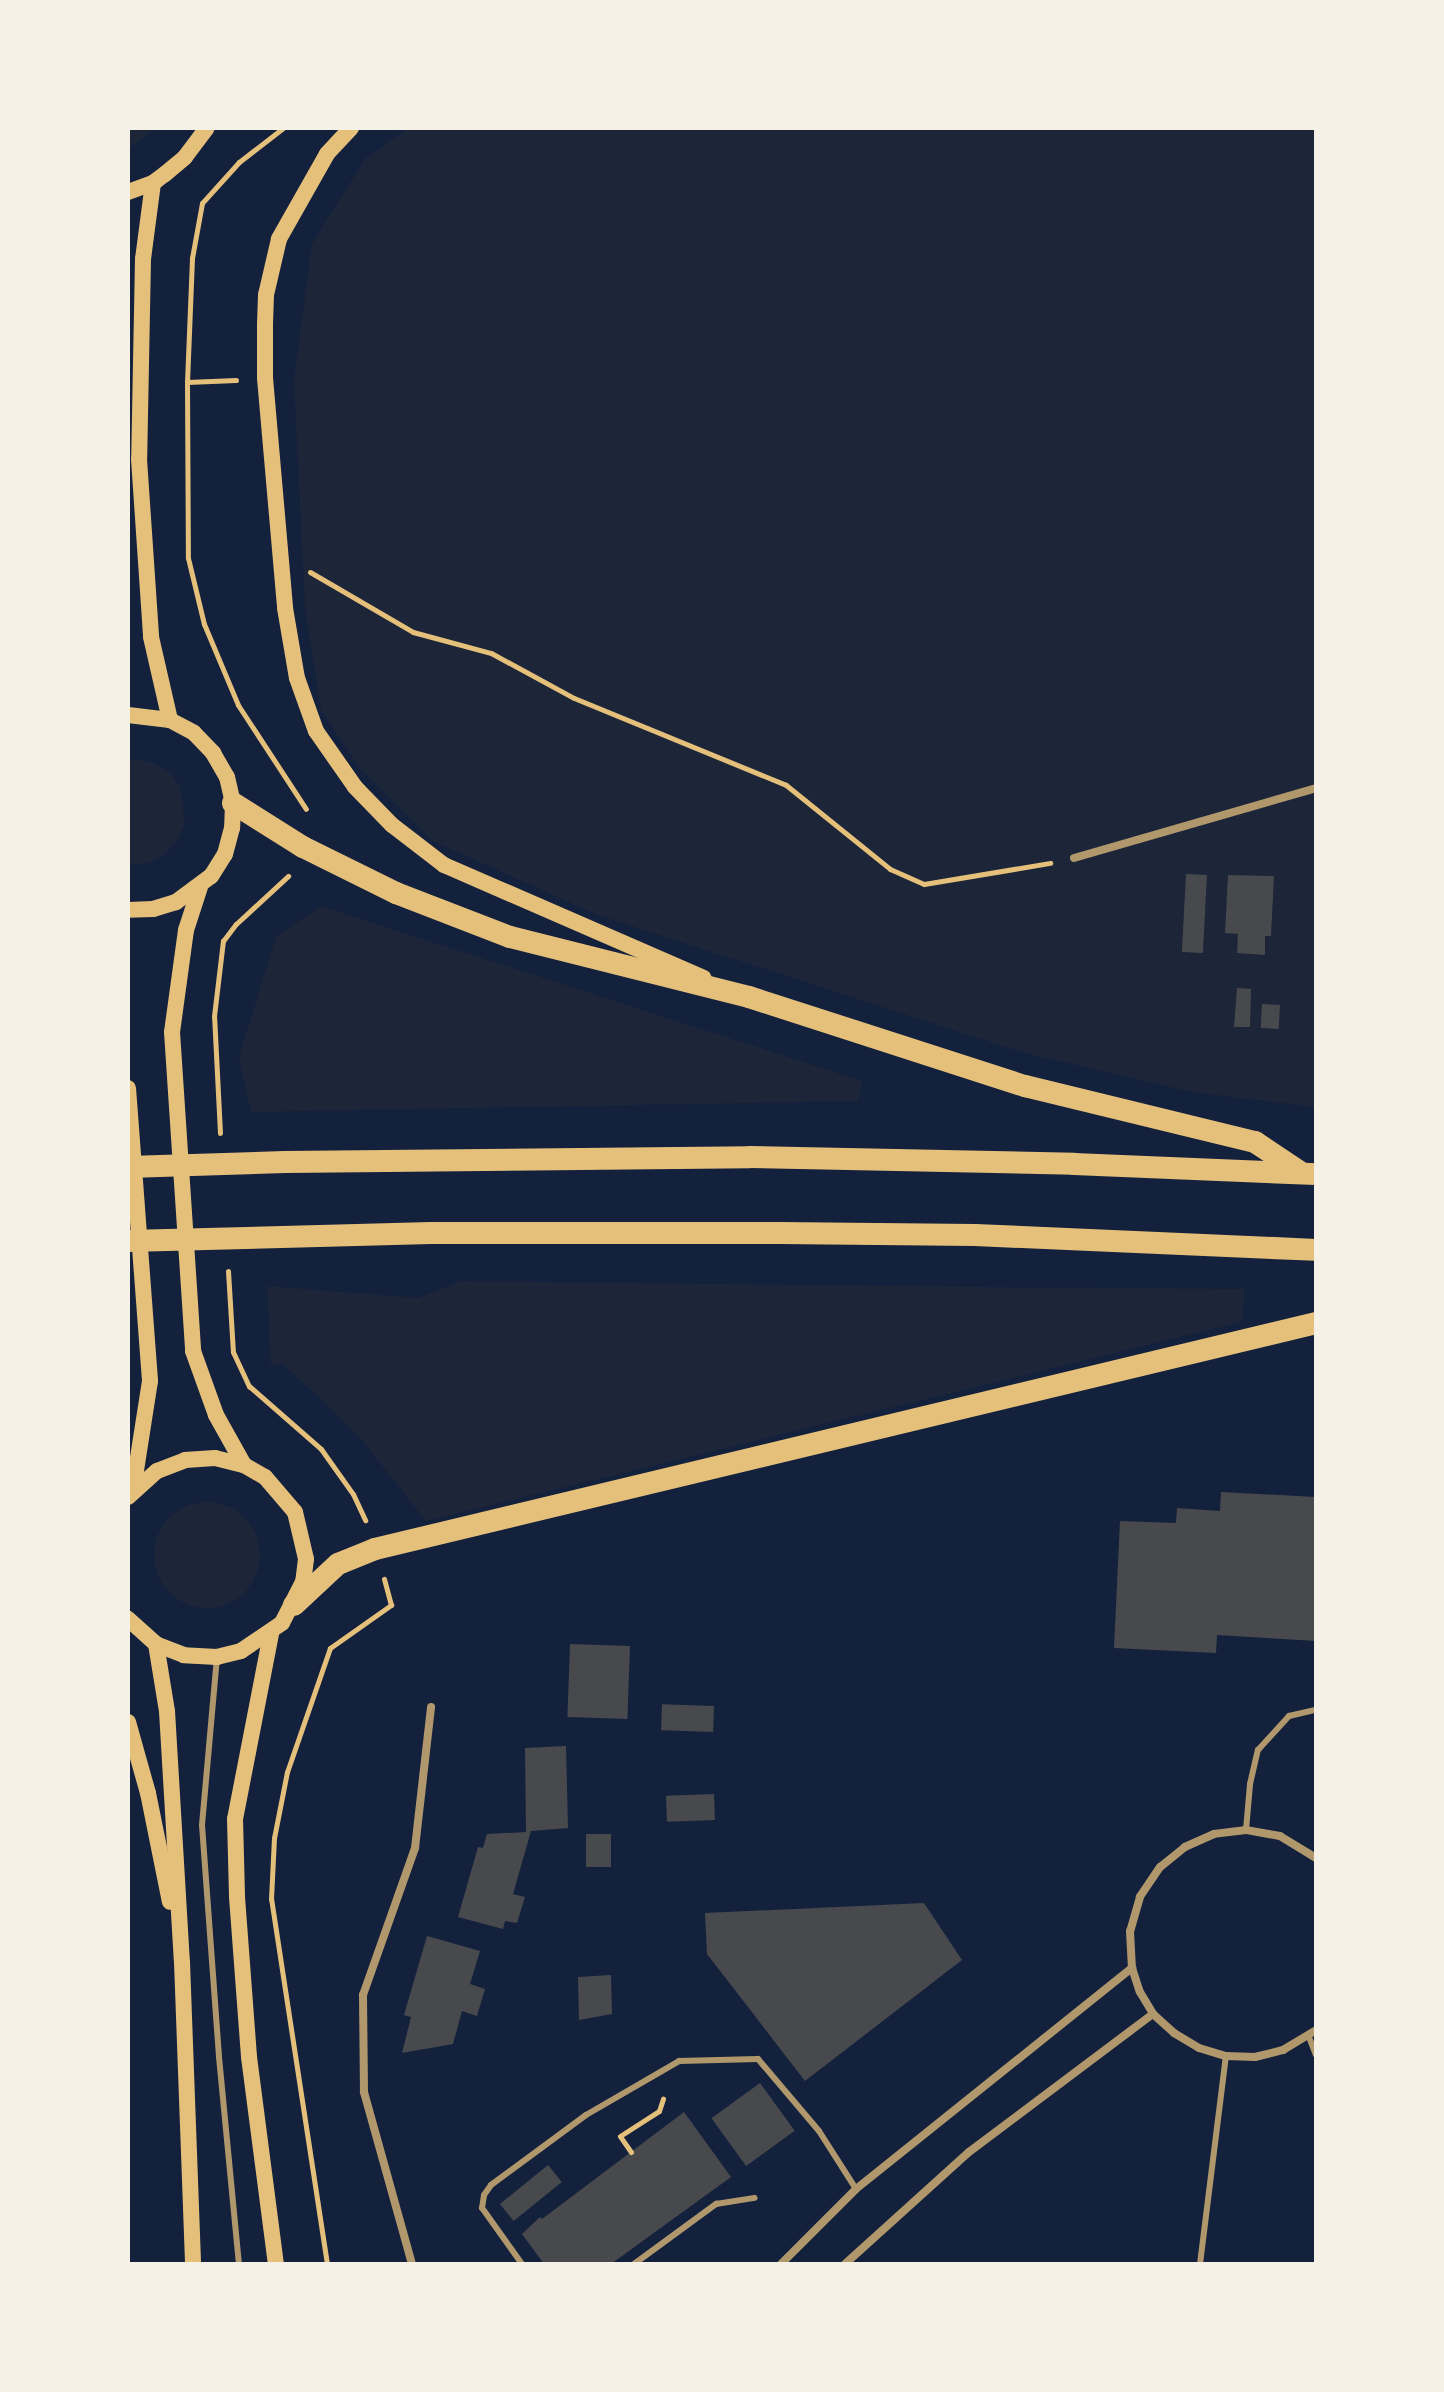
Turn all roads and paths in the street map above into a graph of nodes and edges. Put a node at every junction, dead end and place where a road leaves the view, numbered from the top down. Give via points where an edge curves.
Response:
1 (207, 128) edge
2 (283, 128) edge
3 (351, 128) edge
4 (153, 183) junction
5 (128, 192) edge
6 (265, 378) junction
7 (187, 382) junction
8 (283, 554) junction
9 (128, 715) edge
10 (170, 720) junction
11 (1316, 788) edge
12 (233, 803) junction
13 (303, 847) junction
14 (1074, 858) joint
15 (200, 887) junction
16 (128, 910) edge
17 (749, 997) junction
18 (216, 1064) dead end
19 (128, 1088) edge
20 (128, 1167) edge
21 (1308, 1174) edge
22 (128, 1241) edge
23 (1316, 1250) edge
24 (1316, 1323) edge
25 (233, 1352) dead end
26 (244, 1465) junction
27 (131, 1493) edge
28 (375, 1549) junction
29 (294, 1605) junction
30 (128, 1619) edge
31 (271, 1634) junction
32 (156, 1644) junction
33 (217, 1657) junction
34 (431, 1707) dead end
35 (1316, 1710) edge
36 (128, 1722) edge
37 (1246, 1830) junction
38 (1316, 1858) edge
39 (182, 1962) junction
40 (1132, 1968) junction
41 (1153, 2014) junction
42 (1312, 2034) edge
43 (1316, 2055) edge
44 (1226, 2056) junction
45 (679, 2061) junction
46 (631, 2152) dead end
47 (856, 2189) junction
48 (755, 2198) dead end
49 (193, 2264) edge
50 (239, 2264) edge
51 (276, 2264) edge
52 (327, 2264) edge
53 (412, 2264) edge
54 (522, 2264) edge
55 (634, 2264) edge
56 (781, 2264) edge
57 (845, 2264) edge
58 (1200, 2264) edge

1 - 4 main road via 185,157
2 - 7 path via 239,162 202,203 192,258
3 - 6 main road via 327,154 279,239 266,295
4 - 5 main road
4 - 10 main road via 143,259 139,459 151,637
6 - 7 path
6 - 8 main road
7 - 13 path via 188,558 194,584 204,624 238,705 313,823
8 - 14 path via 413,632 491,653 574,698 786,785 890,869 924,884
8 - 17 main road via 285,608 297,678 316,731 355,787 392,825 444,865
9 - 10 main road
10 - 12 main road via 194,733 213,753 227,777
11 - 14 street
12 - 13 highway
12 - 15 main road via 225,854
13 - 17 highway via 396,893 510,937
13 - 18 path via 286,880 223,941 214,1016
15 - 16 main road via 176,902
15 - 26 main road via 186,930 172,1032 193,1351 216,1415
17 - 21 highway via 1025,1086 1255,1142
19 - 27 main road via 150,1351
20 - 21 highway via 750,1157
22 - 23 highway via 431,1233 780,1233 975,1235
24 - 28 highway
25 - 28 path via 249,1386 321,1449 353,1494
26 - 27 main road via 215,1458 185,1460 157,1471
26 - 29 main road via 265,1477 295,1512 306,1559
28 - 29 highway via 338,1564
28 - 52 path via 391,1605 330,1648 287,1772 274,1838 271,1899
29 - 31 main road
30 - 32 main road
31 - 33 main road
31 - 51 main road via 235,1819 249,2057
32 - 33 main road via 184,1655
32 - 39 main road via 165,1688
33 - 50 lane via 202,1825
34 - 53 street via 415,1848 363,1995 364,2092
35 - 37 lane via 1289,1716 1258,1750
36 - 39 main road
37 - 38 street via 1280,1836
37 - 40 street via 1214,1834 1185,1847 1160,1867 1140,1897 1133,1920
39 - 49 main road
40 - 41 street
40 - 47 street
41 - 44 street via 1199,2048
41 - 57 street via 969,2152
42 - 43 lane
42 - 44 street via 1283,2050 1255,2057
44 - 58 lane
45 - 46 path via 659,2111 620,2136
45 - 47 lane via 758,2059
45 - 54 lane via 586,2115 491,2185 482,2208
47 - 56 street
48 - 55 lane via 716,2204

